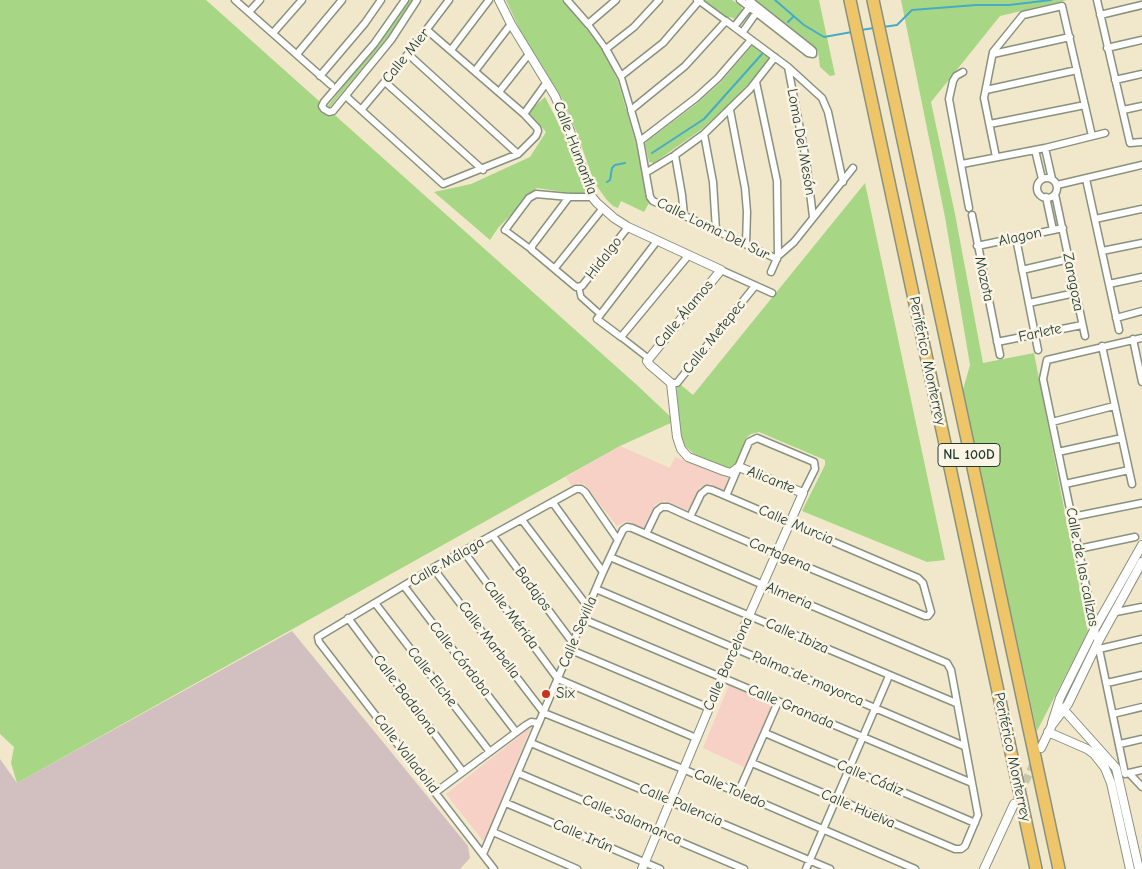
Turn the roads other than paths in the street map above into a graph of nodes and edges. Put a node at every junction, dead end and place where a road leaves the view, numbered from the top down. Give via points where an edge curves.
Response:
1 (235, 0) edge
2 (260, 0) edge
3 (302, 0) edge
4 (342, 0) edge
5 (381, 0) edge
6 (405, 0) edge
7 (417, 0) edge
8 (449, 0) edge
9 (489, 0) edge
10 (500, 0) edge
11 (567, 0) edge
12 (616, 0) edge
13 (659, 0) edge
14 (699, 0) edge
15 (740, 0) edge
16 (850, 0) edge
17 (1097, 0) edge
18 (750, 3) edge
19 (873, 3) edge
20 (1142, 5) edge
21 (758, 10) junction
22 (249, 12) junction
23 (1100, 15) junction
24 (726, 21) junction
25 (511, 24) junction
26 (588, 24) junction
27 (734, 27) junction
28 (427, 30) junction
29 (273, 33) junction
30 (742, 33) junction
31 (1070, 38) junction
32 (751, 40) junction
33 (1142, 40) edge
34 (1107, 48) junction
35 (606, 49) junction
36 (451, 50) junction
37 (297, 54) junction
38 (408, 54) junction
39 (528, 54) junction
40 (993, 54) junction
41 (775, 57) junction
42 (788, 67) junction
43 (1077, 70) junction
44 (475, 71) junction
45 (962, 72) dead end
46 (1142, 74) edge
47 (320, 76) junction
48 (621, 76) junction
49 (1115, 80) junction
50 (385, 82) junction
51 (547, 82) junction
52 (756, 82) junction
53 (331, 85) dead end
54 (986, 90) junction
55 (499, 92) junction
56 (346, 94) junction
57 (1085, 105) junction
58 (1142, 106) edge
59 (361, 110) junction
60 (631, 110) junction
61 (730, 110) junction
62 (1123, 110) junction
63 (524, 114) junction
64 (990, 124) junction
65 (1105, 133) dead end
66 (704, 134) junction
67 (1092, 136) junction
68 (640, 141) junction
69 (1142, 142) edge
70 (1046, 148) junction
71 (1035, 150) junction
72 (518, 154) junction
73 (675, 155) junction
74 (996, 158) junction
75 (962, 164) junction
76 (1142, 165) edge
77 (853, 168) dead end
78 (483, 170) junction
79 (646, 172) junction
80 (1042, 179) junction
81 (1052, 179) junction
82 (1086, 179) junction
83 (843, 182) junction
84 (1057, 185) junction
85 (1055, 194) junction
86 (569, 197) junction
87 (592, 197) junction
88 (1046, 197) junction
89 (603, 208) junction
90 (969, 208) dead end
91 (1142, 209) edge
92 (972, 215) dead end
93 (684, 216) junction
94 (814, 217) junction
95 (1095, 219) junction
96 (628, 227) junction
97 (1063, 228) junction
98 (505, 230) joint
99 (716, 230) junction
100 (1053, 230) junction
101 (1016, 238) junction
102 (657, 242) junction
103 (1142, 243) edge
104 (746, 244) junction
105 (978, 246) junction
106 (532, 250) junction
107 (1102, 251) junction
108 (688, 256) junction
109 (777, 258) junction
110 (1069, 260) junction
111 (555, 268) junction
112 (721, 270) junction
113 (1022, 270) junction
114 (771, 272) dead end
115 (1142, 277) edge
116 (1109, 284) junction
117 (755, 286) junction
118 (579, 288) junction
119 (1075, 293) junction
120 (772, 294) dead end
121 (1029, 302) junction
122 (1142, 311) edge
123 (600, 314) junction
124 (1116, 318) junction
125 (1082, 325) junction
126 (1119, 330) dead end
127 (1035, 334) junction
128 (1085, 336) dead end
129 (621, 337) junction
130 (1142, 338) edge
131 (1133, 339) junction
132 (997, 342) junction
133 (1102, 346) junction
134 (1038, 350) dead end
135 (1000, 355) dead end
136 (648, 358) junction
137 (1141, 374) edge
138 (1142, 382) edge
139 (670, 383) junction
140 (1114, 406) junction
141 (1052, 422) junction
142 (1122, 438) junction
143 (1058, 452) junction
144 (738, 467) junction
145 (1129, 470) junction
146 (1065, 484) junction
147 (1132, 484) dead end
148 (803, 493) junction
149 (726, 496) junction
150 (552, 503) junction
151 (1142, 503) edge
152 (690, 517) junction
153 (1072, 517) junction
154 (522, 520) junction
155 (790, 522) junction
156 (632, 528) joint
157 (646, 534) junction
158 (493, 536) junction
159 (1135, 537) dead end
160 (618, 540) junction
161 (1142, 545) edge
162 (1078, 549) junction
163 (464, 552) junction
164 (776, 554) junction
165 (610, 557) junction
166 (1142, 562) edge
167 (434, 568) junction
168 (603, 572) junction
169 (762, 585) junction
170 (404, 586) junction
171 (596, 589) junction
172 (375, 603) junction
173 (588, 607) junction
174 (1142, 607) edge
175 (1116, 612) junction
176 (750, 615) junction
177 (928, 616) joint
178 (348, 618) junction
179 (583, 619) junction
180 (1094, 630) junction
181 (318, 638) joint
182 (1142, 639) edge
183 (572, 646) junction
184 (1098, 646) junction
185 (735, 648) junction
186 (1142, 675) edge
187 (889, 676) junction
188 (722, 677) junction
189 (558, 679) junction
190 (1107, 683) junction
191 (778, 702) junction
192 (956, 703) junction
193 (1056, 706) junction
194 (876, 707) junction
195 (1142, 707) edge
196 (709, 708) junction
197 (1064, 710) junction
198 (544, 712) junction
199 (1113, 714) junction
200 (540, 723) junction
201 (1050, 729) junction
202 (516, 732) junction
203 (765, 733) junction
204 (696, 738) junction
205 (863, 738) junction
206 (1091, 739) junction
207 (1142, 739) edge
208 (531, 743) junction
209 (1120, 744) junction
210 (964, 746) junction
211 (1085, 747) junction
212 (1041, 748) dead end
213 (490, 752) junction
214 (752, 762) junction
215 (683, 769) junction
216 (849, 769) junction
217 (1142, 770) edge
218 (462, 772) junction
219 (518, 773) junction
220 (1127, 774) junction
221 (972, 784) junction
222 (1142, 788) edge
223 (436, 792) junction
224 (738, 793) junction
225 (670, 800) junction
226 (836, 800) junction
227 (506, 803) junction
228 (1014, 804) dead end
229 (975, 823) junction
230 (823, 830) junction
231 (658, 831) junction
232 (493, 832) junction
233 (483, 854) junction
234 (809, 860) junction
235 (643, 866) edge
236 (494, 869) edge
237 (577, 869) edge
238 (660, 869) edge
239 (744, 869) edge
240 (806, 869) edge
241 (830, 869) edge
242 (915, 869) edge
243 (984, 869) edge
244 (1036, 869) edge
245 (1058, 869) edge
246 (1130, 869) edge
247 (1139, 869) edge

1 - 22 street
2 - 22 street
3 - 29 street
4 - 37 street
5 - 47 street
6 - 56 street via 374,44 322,106 332,111
7 - 56 street via 391,40
8 - 28 street, Calle Mier
9 - 36 street
10 - 25 street, Calle Humantla
11 - 26 street
12 - 26 street
13 - 35 street via 634,27
14 - 24 street
14 - 48 street via 663,44
15 - 18 street
16 - 244 highway, Periférico Monterrey / NL 100D
17 - 23 street
18 - 21 street
18 - 27 street
19 - 245 highway, Periférico Monterrey / NL 100D
20 - 23 street
21 - 21 street via 808,53 813,54 811,49
21 - 30 street
22 - 29 street
23 - 34 street
24 - 27 street
24 - 60 street via 685,66
25 - 39 street, Calle Humantla
25 - 44 street
26 - 35 street
27 - 30 street
28 - 36 street
28 - 38 street, Calle Mier
29 - 37 street
30 - 32 street
31 - 40 street
31 - 40 street via 1062,6 1023,15
31 - 43 street
32 - 41 street
32 - 68 street via 718,78
33 - 34 street
34 - 49 street
35 - 48 street
36 - 44 street
37 - 47 street
38 - 50 street, Calle Mier
38 - 72 street
39 - 51 street, Calle Humantla
39 - 55 street
40 - 54 street
41 - 42 street
41 - 52 street
42 - 83 street via 825,103
42 - 94 street, Loma Del Mesón
43 - 54 street
43 - 57 street
44 - 55 street
45 - 75 street via 953,82 949,99
46 - 49 street
47 - 53 street
48 - 60 street
49 - 62 street
50 - 59 street, Calle Mier
50 - 78 street
51 - 63 street
51 - 87 street, Calle Humantla via 570,131
52 - 61 street
52 - 109 street via 777,181
54 - 64 street via 984,98
55 - 63 street
56 - 59 street
57 - 64 street
57 - 67 street
58 - 62 street
59 - 78 street via 443,184
60 - 68 street, Calle Loma Del Sur
61 - 66 street
61 - 104 street via 745,188
62 - 69 street via 1130,143
63 - 72 street via 537,128 538,134
64 - 74 street
65 - 67 street
66 - 73 street
66 - 99 street via 715,197
67 - 70 street
68 - 79 street, Calle Loma Del Sur
70 - 71 street
70 - 81 street
71 - 74 street
71 - 80 street
72 - 78 street
73 - 79 street
73 - 93 street
74 - 75 street
75 - 90 street
76 - 82 street
77 - 83 street
79 - 93 street, Calle Loma Del Sur via 652,201
80 - 81 street
80 - 88 street via 1038,188
81 - 84 street
82 - 84 street
82 - 95 street
83 - 94 street
84 - 85 street
85 - 88 street
85 - 97 street, Zaragoza
86 - 87 street
86 - 98 street via 532,195
86 - 106 street
87 - 89 street, Calle Humantla
88 - 100 street
89 - 96 street, Calle Humantla
89 - 111 street
91 - 95 street
92 - 105 street, Mozota
93 - 99 street, Calle Loma Del Sur
94 - 109 street
95 - 107 street
96 - 102 street, Calle Humantla
96 - 118 street, Hidalgo
97 - 100 street, Alagon
97 - 110 street, Zaragoza
98 - 106 street
99 - 104 street, Calle Loma Del Sur
100 - 101 street, Alagon
101 - 105 street, Alagon
101 - 113 street
102 - 108 street, Calle Humantla
102 - 123 street
103 - 107 street
104 - 109 street, Calle Loma Del Sur
105 - 132 street, Mozota
106 - 111 street
107 - 116 street
108 - 112 street, Calle Humantla
108 - 129 street
109 - 114 street
110 - 113 street
110 - 119 street, Zaragoza
111 - 118 street
112 - 117 street, Calle Humantla
112 - 136 street, Calle Álamos
113 - 121 street
115 - 116 street
116 - 124 street
117 - 120 street, Calle Humantla
117 - 139 street, Calle Metepec via 677,383
118 - 123 street via 581,297
119 - 121 street
119 - 125 street, Zaragoza
121 - 127 street
122 - 124 street
123 - 129 street via 597,318
124 - 126 street
125 - 127 street, Farlete
125 - 128 street, Zaragoza
127 - 132 street, Farlete
127 - 134 street
129 - 136 street
130 - 131 street
131 - 133 street
131 - 137 street
132 - 135 street, Mozota
133 - 140 street
133 - 141 street, Calle de las calizas via 1047,360 1042,379
136 - 139 street via 650,366
137 - 138 street
139 - 144 street via 677,438 684,454 731,473
140 - 141 street
140 - 142 street
141 - 143 street, Calle de las calizas
142 - 143 street
142 - 145 street
143 - 146 street, Calle de las calizas
144 - 148 street, Alicante
144 - 148 street, Calle Barcelona via 750,442 757,438 815,464
144 - 149 street
145 - 146 street
145 - 147 street
146 - 153 street, Calle de las calizas
148 - 155 street, Calle Barcelona
149 - 152 street, Calle Murcia via 704,491
149 - 155 street, Calle Murcia
150 - 154 street, Calle Málaga
150 - 160 street, Calle Málaga via 578,489 586,492
150 - 168 street
151 - 153 street
152 - 157 street, Cartagena via 662,507
152 - 164 street, Cartagena
153 - 162 street, Calle de las calizas
154 - 158 street, Calle Málaga
154 - 173 street
155 - 164 street, Calle Barcelona
155 - 177 street, Calle Murcia via 916,576 923,583 931,608
156 - 157 street, Almeria
156 - 160 street, Calle Sevilla via 625,528
157 - 169 street, Almeria
158 - 163 street, Calle Málaga
158 - 183 street, Badajos
159 - 162 street
160 - 165 street, Calle Sevilla
161 - 180 street
162 - 180 street, Calle de las calizas
163 - 167 street, Calle Málaga
163 - 189 street, Calle Mérida
164 - 169 street, Calle Barcelona
164 - 177 street, Cartagena
165 - 168 street, Calle Sevilla
165 - 176 street, Calle Ibiza
166 - 175 street
167 - 170 street, Calle Málaga
167 - 198 street, Calle Marbella
168 - 171 street, Calle Sevilla
169 - 176 street, Calle Barcelona
169 - 192 street, Almeria via 947,663
170 - 172 street, Calle Málaga
170 - 202 street, Calle Córdoba
171 - 173 street, Calle Sevilla
171 - 185 street, Palma de mayorca
172 - 178 street, Calle Málaga
172 - 213 street, Calle Elche
173 - 179 street, Calle Sevilla
174 - 175 street
175 - 184 street
176 - 185 street, Calle Barcelona
176 - 187 street, Calle Ibiza
178 - 181 street, Calle Málaga
178 - 218 street, Calle Badalona
179 - 183 street, Calle Sevilla
179 - 188 street, Calle Granada
180 - 184 street, Calle de las calizas
180 - 193 street
181 - 223 street, Calle Valladolid
182 - 184 street
183 - 189 street, Calle Sevilla
183 - 196 street
184 - 190 street, Calle de las calizas
184 - 197 street
185 - 188 street, Calle Barcelona
185 - 194 street, Palma de mayorca
186 - 190 street
187 - 192 street, Calle Ibiza
187 - 194 street
188 - 191 street, Calle Granada
188 - 196 street, Calle Barcelona
189 - 198 street, Calle Sevilla
189 - 204 street
190 - 199 street, Calle de las calizas
191 - 203 street
191 - 205 street, Calle Granada
192 - 210 street
193 - 197 street
193 - 201 street
194 - 205 street
194 - 210 street, Palma de mayorca
195 - 199 street
196 - 204 street, Calle Barcelona
197 - 201 street
197 - 206 street
198 - 200 street, Calle Sevilla
198 - 215 street, Calle Toledo
199 - 209 street, Calle de las calizas
200 - 202 street via 531,722
200 - 208 street, Calle Sevilla
201 - 211 street
201 - 212 street
202 - 213 street
203 - 214 street
203 - 216 street, Calle Cádiz
204 - 215 street, Calle Barcelona
205 - 216 street
205 - 221 street, Calle Granada
206 - 211 street
206 - 247 street via 1118,773
207 - 209 street
208 - 219 street, Calle Sevilla
208 - 225 street, Calle Palencia
209 - 220 street, Calle de las calizas
210 - 221 street
211 - 246 street via 1102,764 1111,783
213 - 218 street
214 - 224 street
214 - 226 street, Calle Huelva
215 - 224 street, Calle Toledo
215 - 225 street, Calle Barcelona
216 - 226 street
216 - 229 street, Calle Cádiz
217 - 220 street
218 - 223 street
219 - 227 street, Calle Sevilla
219 - 231 street, Calle Salamanca
220 - 222 street
221 - 229 street via 978,811
223 - 233 street, Calle Valladolid
224 - 230 street, Calle Toledo
225 - 231 street, Calle Barcelona
225 - 234 street, Calle Palencia
226 - 229 street, Calle Huelva via 955,849 965,846
226 - 230 street
227 - 232 street, Calle Sevilla
227 - 235 street, Calle Irún
228 - 243 street
230 - 234 street
230 - 242 street, Calle Toledo
231 - 235 street, Calle Barcelona
231 - 239 street, Calle Salamanca
232 - 233 street, Calle Sevilla
232 - 237 street
233 - 236 street, Calle Valladolid
234 - 240 street
234 - 241 street, Calle Palencia
235 - 238 street, Calle Irún

